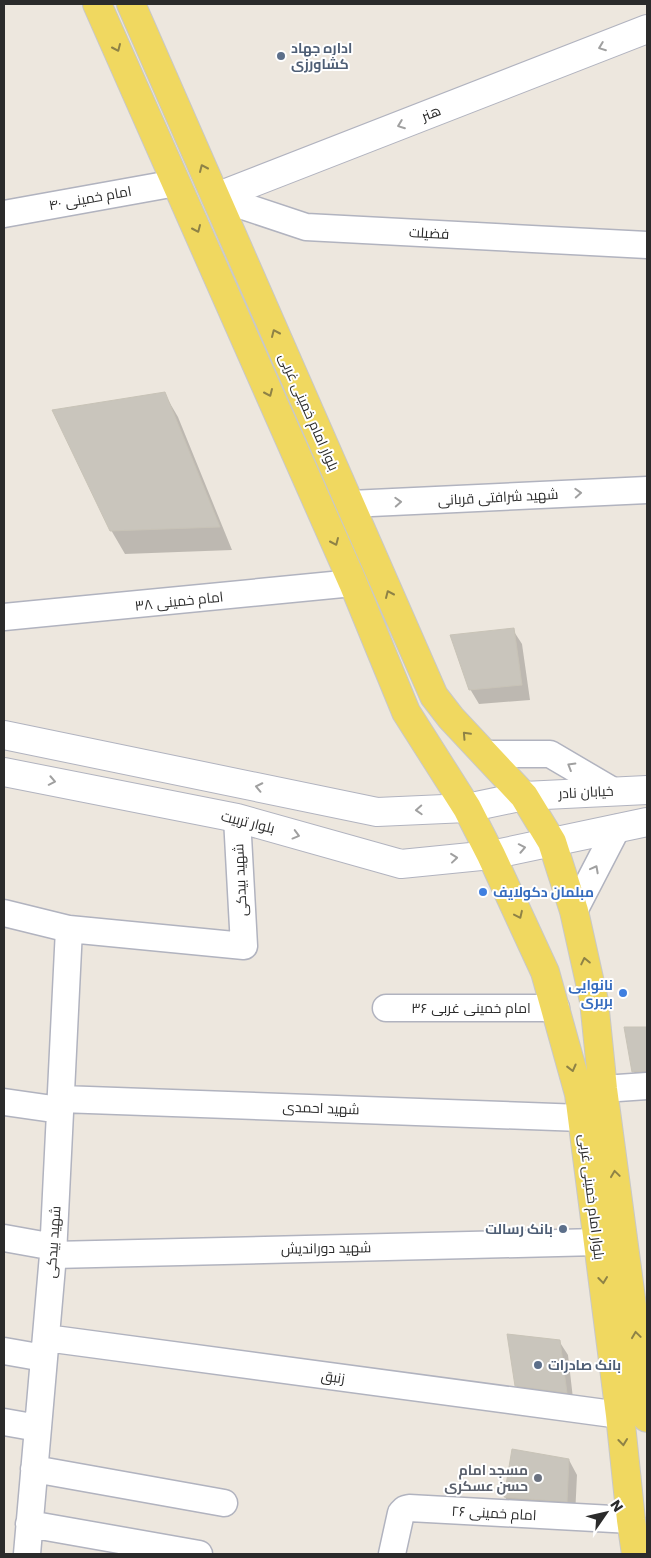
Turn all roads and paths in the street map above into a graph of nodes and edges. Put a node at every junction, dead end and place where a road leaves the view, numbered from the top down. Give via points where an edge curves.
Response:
1 (97, 4) edge
2 (131, 4) edge
3 (647, 29) edge
4 (176, 182) junction
5 (216, 197) junction
6 (4, 214) edge
7 (647, 245) edge
8 (647, 490) edge
9 (350, 504) junction
10 (353, 584) junction
11 (4, 617) edge
12 (4, 735) edge
13 (485, 754) junction
14 (4, 772) edge
15 (647, 790) edge
16 (613, 791) junction
17 (524, 796) junction
18 (467, 808) junction
19 (237, 818) junction
20 (647, 822) edge
21 (617, 828) junction
22 (552, 842) junction
23 (491, 855) junction
24 (574, 911) junction
25 (4, 913) edge
26 (69, 929) junction
27 (386, 1008) dead end
28 (556, 1008) junction
29 (647, 1086) edge
30 (603, 1089) junction
31 (4, 1102) edge
32 (61, 1104) junction
33 (582, 1118) junction
34 (4, 1238) edge
35 (598, 1242) junction
36 (54, 1251) junction
37 (45, 1348) junction
38 (4, 1350) edge
39 (645, 1389) edge
40 (620, 1415) junction
41 (647, 1418) edge
42 (4, 1422) edge
43 (38, 1428) junction
44 (34, 1469) junction
45 (224, 1503) dead end
46 (631, 1520) junction
47 (29, 1524) junction
48 (26, 1554) edge
49 (199, 1554) edge
50 (392, 1554) edge
51 (636, 1554) edge

1 -> 4 main road, بلوار امام خمینی غربی
5 -> 2 main road, بلوار امام خمینی غربی
3 -> 5 main road, هنر
4 - 6 street, امام خمینی ۴۰
4 -> 10 main road, بلوار امام خمینی غربی
5 - 7 street, فضیلت via 306,227
9 -> 5 main road, بلوار امام خمینی غربی
9 -> 8 street, شهید شرافتی قربانی
13 -> 9 main road, بلوار امام خمینی غربی via 450,718 434,696
10 - 11 street, ۳۸ امام خمینی
10 - 18 main road, بلوار امام خمینی غربی via 406,712
18 -> 12 main road via 377,812
16 -> 13 street via 550,754
13 - 17 main road, بلوار امام خمینی غربی
14 -> 19 main road, بلوار تربیت
15 - 16 main road, خیابان نادر
16 - 17 main road, خیابان نادر
17 - 18 main road, خیابان نادر
17 - 22 main road, بلوار امام خمینی غربی
18 - 23 main road, بلوار امام خمینی غربی
19 -> 23 main road, بلوار تربیت via 401,864
19 - 26 street, شهید بیدکی via 244,946
20 - 21 main road
21 - 22 main road
24 -> 21 street
23 -> 22 main road, بلوار تربیت
22 - 24 main road, بلوار امام خمینی غربی
23 -> 28 main road, بلوار امام خمینی غربی via 545,972
30 -> 24 main road, بلوار امام خمینی غربی via 594,1001
25 - 26 street, شهید بیدکی
26 - 32 street, شهید بیدکی
27 - 28 street, امام خمینی غربی ۳۶
28 -> 33 main road, بلوار امام خمینی غربی via 579,1094
29 - 30 street
39 -> 30 main road, بلوار امام خمینی غربی
31 - 32 street, شهید احمدی
32 - 33 street, شهید احمدی
32 - 36 street, شهید بیدکی
33 - 35 main road, بلوار امام خمینی غربی
34 - 36 street, شهید دوراندیش
35 - 36 street, شهید دوراندیش
35 -> 40 main road, بلوار امام خمینی غربی
36 - 37 street, شهید بیدکی
37 - 38 street, زنبق
37 - 40 street, زنبق
37 - 43 street, شهید بیدکی
39 - 41 main road, بلوار امام خمینی غربی
40 -> 46 main road, بلوار امام خمینی غربی
42 - 43 street
43 - 44 street, شهید بیدکی
44 - 45 street
44 - 47 street, شهید بیدکی
46 - 50 street, امام خمینی ۲۶ via 409,1508 401,1513
46 - 51 main road, بلوار امام خمینی غربی
47 - 48 street, شهید بیدکی
47 - 49 street

